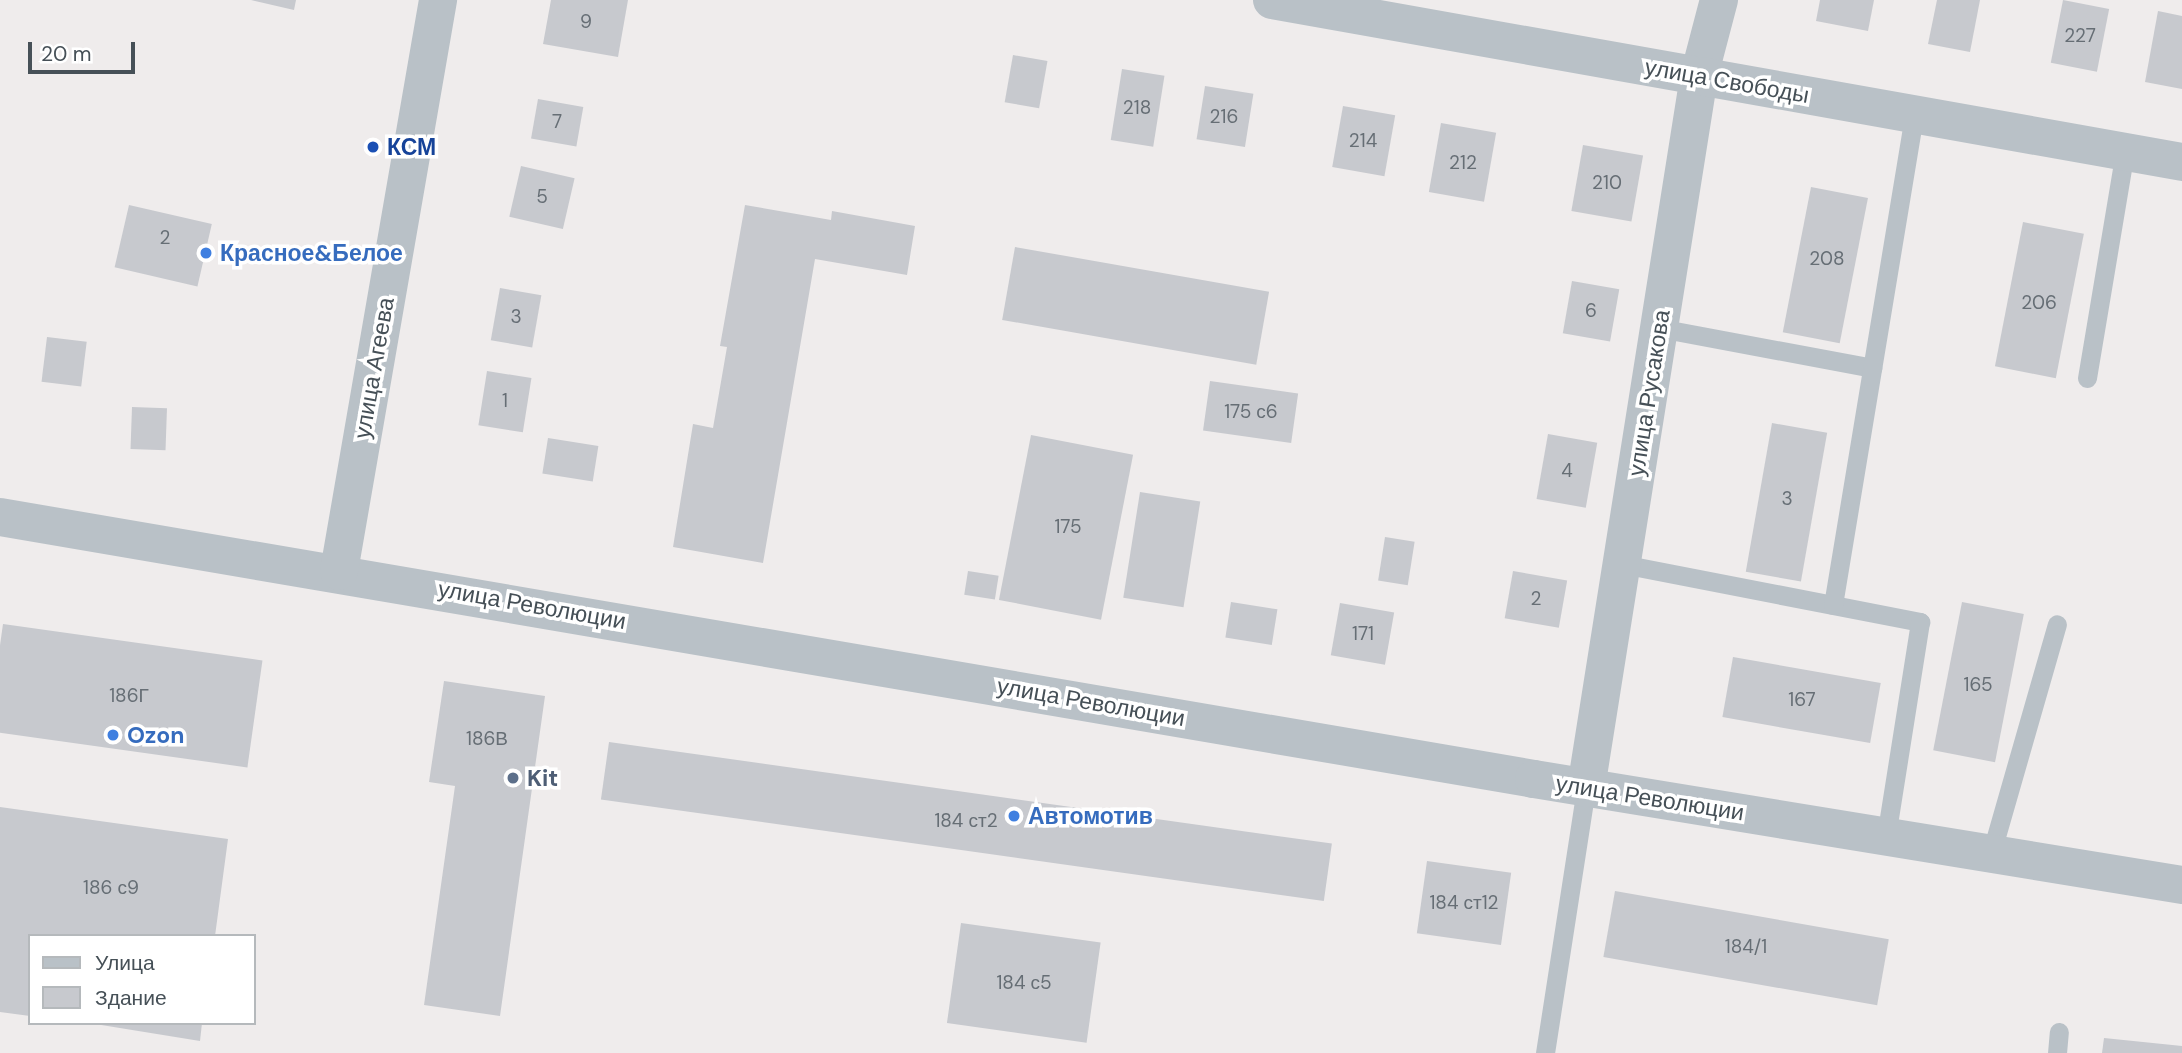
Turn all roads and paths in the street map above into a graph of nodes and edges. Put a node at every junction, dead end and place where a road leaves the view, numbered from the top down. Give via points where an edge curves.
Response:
1 (438, 0) edge
2 (1272, 0) edge
3 (1719, 0) edge
4 (1699, 76) junction
5 (1914, 115) junction
6 (2125, 152) junction
7 (2182, 162) edge
8 (1659, 328) junction
9 (1872, 368) junction
10 (2087, 378) dead end
11 (0, 517) edge
12 (1622, 564) junction
13 (339, 571) junction
14 (1833, 605) junction
15 (2057, 624) dead end
16 (1586, 788) junction
17 (1886, 837) junction
18 (1991, 854) junction
19 (2182, 885) edge
20 (2059, 1032) dead end
21 (1545, 1053) edge
22 (2057, 1053) edge

1 - 13 street, улица Агеева
2 - 4 street, улица Свободы
3 - 4 street, улица Русакова
4 - 5 street, улица Свободы
4 - 8 street, улица Русакова
5 - 6 street, улица Свободы
5 - 9 lane
6 - 7 street, улица Свободы
6 - 10 lane
8 - 9 lane
8 - 12 street, улица Русакова
9 - 14 lane
11 - 13 street, улица Революции
12 - 14 lane
12 - 16 street, улица Русакова
13 - 16 street, улица Революции
14 - 17 lane via 1920,622
15 - 18 lane
16 - 17 street, улица Революции
16 - 21 lane
17 - 18 street, улица Революции
18 - 19 street, улица Революции
20 - 22 lane

